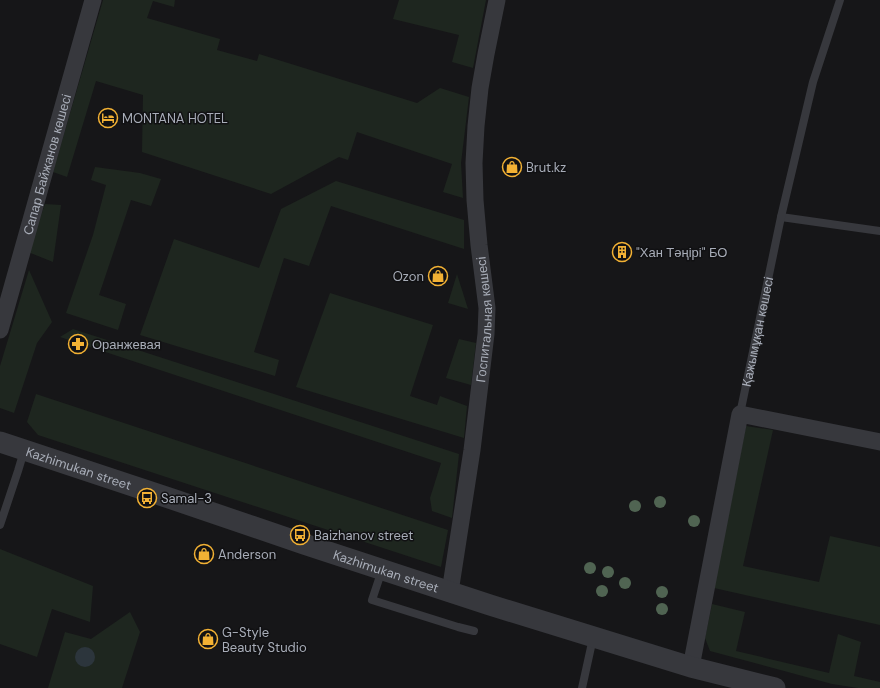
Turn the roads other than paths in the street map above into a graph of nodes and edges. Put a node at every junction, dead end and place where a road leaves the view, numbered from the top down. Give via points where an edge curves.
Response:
1 (94, 0) edge
2 (497, 0) edge
3 (840, 0) edge
4 (781, 217) junction
5 (880, 231) edge
6 (0, 330) edge
7 (740, 414) junction
8 (0, 442) edge
9 (880, 442) edge
10 (24, 450) junction
11 (0, 525) edge
12 (383, 569) junction
13 (450, 592) junction
14 (474, 631) dead end
15 (594, 637) junction
16 (691, 667) junction
17 (582, 688) edge
18 (775, 688) edge

1 - 6 street, Сапар Байжанов көшесі
2 - 13 street, Госпитальная көшесі via 480,88 474,163 479,245 487,308 486,334 472,450
3 - 4 lane, Қажымұқан көшесі via 814,82
4 - 5 lane
4 - 7 lane, Қажымұқан көшесі
7 - 9 street
7 - 16 street, Қажымұқан көшесі
8 - 10 street, Kazhimukan street
10 - 11 lane
10 - 12 street, Kazhimukan street
12 - 13 street, Kazhimukan street
12 - 14 lane via 372,600
13 - 15 street, Kazhimukan street
15 - 16 street, Kazhimukan street
15 - 17 lane
16 - 18 street, Kazhimukan street via 728,680

